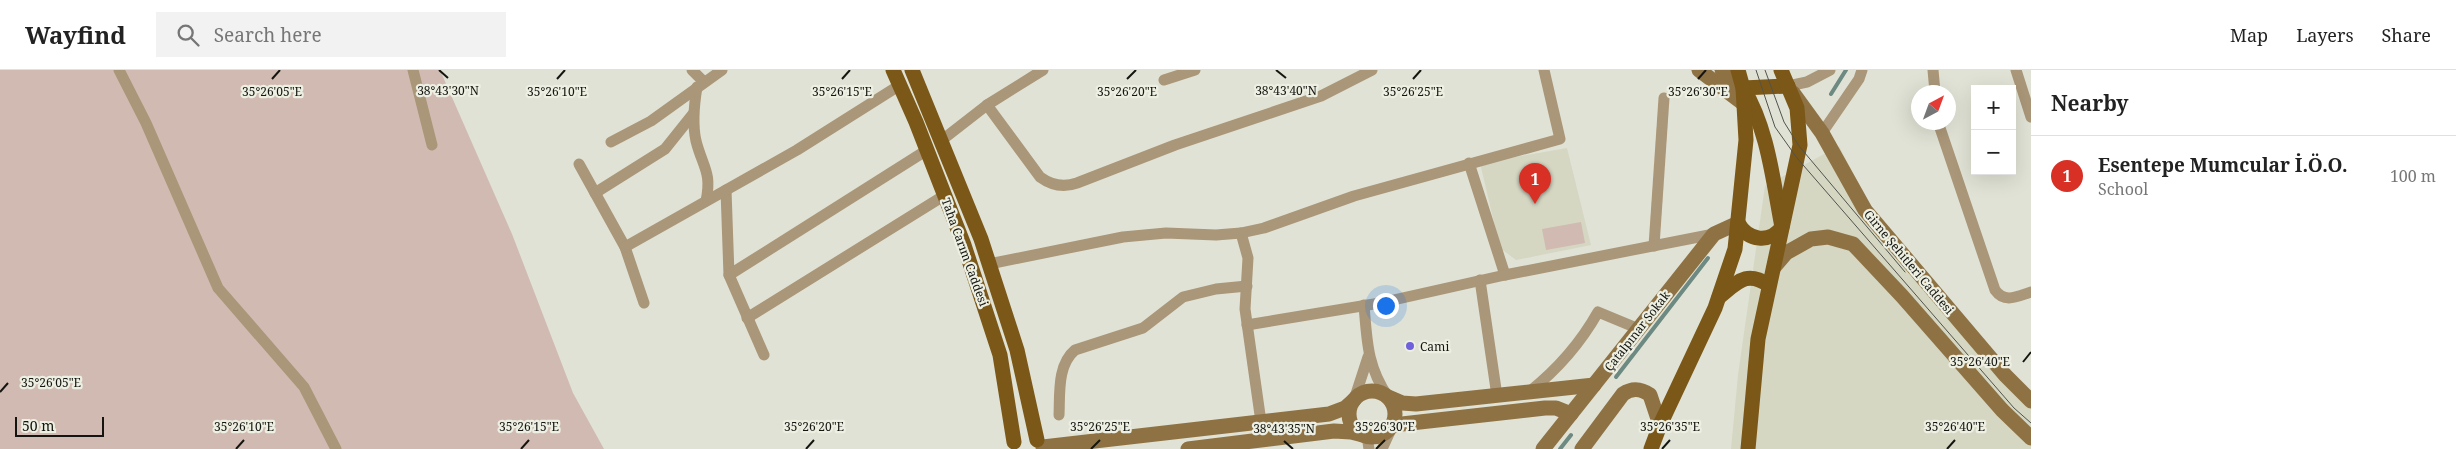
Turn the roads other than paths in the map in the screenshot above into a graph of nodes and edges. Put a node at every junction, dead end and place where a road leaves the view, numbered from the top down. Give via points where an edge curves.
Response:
1 (120, 70) edge
2 (413, 70) edge
3 (692, 70) edge
4 (722, 70) edge
5 (893, 70) edge
6 (912, 70) edge
7 (1043, 70) edge
8 (1195, 70) edge
9 (1372, 70) edge
10 (1544, 70) edge
11 (1699, 70) edge
12 (1722, 70) edge
13 (1738, 70) edge
14 (1781, 70) edge
15 (1830, 70) edge
16 (1862, 70) edge
17 (1933, 70) edge
18 (2016, 70) edge
19 (1164, 80) dead end
20 (700, 85) junction
21 (1934, 85) edge
22 (900, 86) junction
23 (1788, 86) junction
24 (1743, 88) junction
25 (1664, 98) dead end
26 (1744, 104) junction
27 (987, 105) junction
28 (693, 114) junction
29 (2031, 117) edge
30 (1941, 130) edge
31 (1822, 133) junction
32 (942, 140) junction
33 (612, 142) dead end
34 (432, 144) dead end
35 (927, 150) junction
36 (1469, 163) junction
37 (579, 164) dead end
38 (726, 190) junction
39 (595, 192) junction
40 (945, 195) junction
41 (706, 201) junction
42 (1738, 224) junction
43 (1782, 227) junction
44 (1241, 233) junction
45 (1714, 234) junction
46 (1654, 246) junction
47 (625, 247) junction
48 (989, 264) junction
49 (1774, 267) junction
50 (729, 275) junction
51 (1505, 275) junction
52 (1480, 280) junction
53 (1769, 285) junction
54 (1247, 286) junction
55 (2031, 292) edge
56 (1719, 297) junction
57 (644, 303) dead end
58 (1364, 305) junction
59 (747, 318) junction
60 (1247, 325) junction
61 (1639, 328) junction
62 (764, 355) dead end
63 (1368, 357) junction
64 (1594, 385) junction
65 (1529, 392) junction
66 (1497, 396) junction
67 (1388, 397) junction
68 (1354, 400) junction
69 (2031, 401) edge
70 (1571, 414) junction
71 (1059, 415) dead end
72 (1261, 422) junction
73 (1392, 425) junction
74 (1660, 425) junction
75 (2031, 438) edge
76 (1368, 443) edge
77 (1012, 445) edge
78 (1041, 446) edge
79 (336, 449) edge
80 (1188, 449) edge
81 (1382, 449) edge
82 (1543, 449) edge
83 (1582, 449) edge
84 (1651, 449) edge
85 (1748, 449) edge

1 - 79 street via 218,288 304,387
2 - 34 street
3 - 20 street
4 - 20 street
5 - 22 main road, Taha Carım Caddesi
6 - 32 main road, Taha Carım Caddesi
7 - 27 street
8 - 19 street
9 - 27 street via 1321,96 1065,186 1052,184 1040,177
10 - 36 street via 1560,139
11 - 26 street
12 - 24 street
13 - 24 main road
14 - 23 main road
15 - 23 street via 1807,82
16 - 31 street
17 - 21 street
18 - 29 street
20 - 28 street
20 - 33 street via 651,121
22 - 35 main road, Taha Carım Caddesi
22 - 38 street
23 - 24 main road
23 - 31 street, Girne Şehitleri Caddesi
23 - 43 main road via 1797,108 1800,132
24 - 26 main road
24 - 43 main road via 1766,148
25 - 46 street
26 - 42 main road via 1746,160
27 - 32 street
28 - 39 street via 665,149
28 - 41 street via 696,141 709,184
30 - 55 street via 1995,290 2010,299
31 - 69 street, Girne Şehitleri Caddesi via 1865,210
32 - 48 main road, Taha Carım Caddesi
35 - 40 main road, Taha Carım Caddesi
35 - 50 street
36 - 44 street
36 - 51 street
37 - 39 street
38 - 41 street
38 - 50 street
39 - 47 street
40 - 59 street
40 - 77 main road, Taha Carım Caddesi via 1000,355
41 - 47 street
42 - 43 main road via 1750,236 1760,239 1775,234
42 - 45 street, Çatalpınar Sokak
42 - 56 main road via 1736,249
43 - 49 main road
44 - 48 street via 1166,232 1123,237
44 - 54 street via 1248,258
45 - 46 street
45 - 61 street, Çatalpınar Sokak
46 - 51 street
47 - 57 street
48 - 78 main road, Taha Carım Caddesi via 1018,350
49 - 53 main road
49 - 75 street via 1786,253 1811,239 1828,237 1853,244
50 - 59 street
51 - 52 street
52 - 58 street
52 - 66 street
53 - 56 main road via 1747,278
53 - 85 main road via 1758,339
54 - 60 street
54 - 71 street via 1183,297 1143,328 1075,350 1061,374
56 - 74 main road
58 - 60 street
58 - 63 street
59 - 62 street
60 - 72 street
61 - 64 street, Çatalpınar Sokak
61 - 65 street via 1598,312 1562,364
63 - 67 street via 1378,383
63 - 68 street
64 - 65 street
64 - 70 street, Çatalpınar Sokak
65 - 66 street
66 - 67 street via 1416,404
67 - 68 street via 1374,391
67 - 73 street via 1395,411
68 - 72 street via 1330,414
68 - 76 street via 1350,422
70 - 73 street via 1545,408
70 - 82 street, Çatalpınar Sokak
72 - 78 street
73 - 76 street
73 - 81 street
74 - 83 street via 1650,395 1641,390 1630,390 1622,394
74 - 84 main road
76 - 80 street via 1351,432 1334,431
77 - 78 main road via 1025,437

